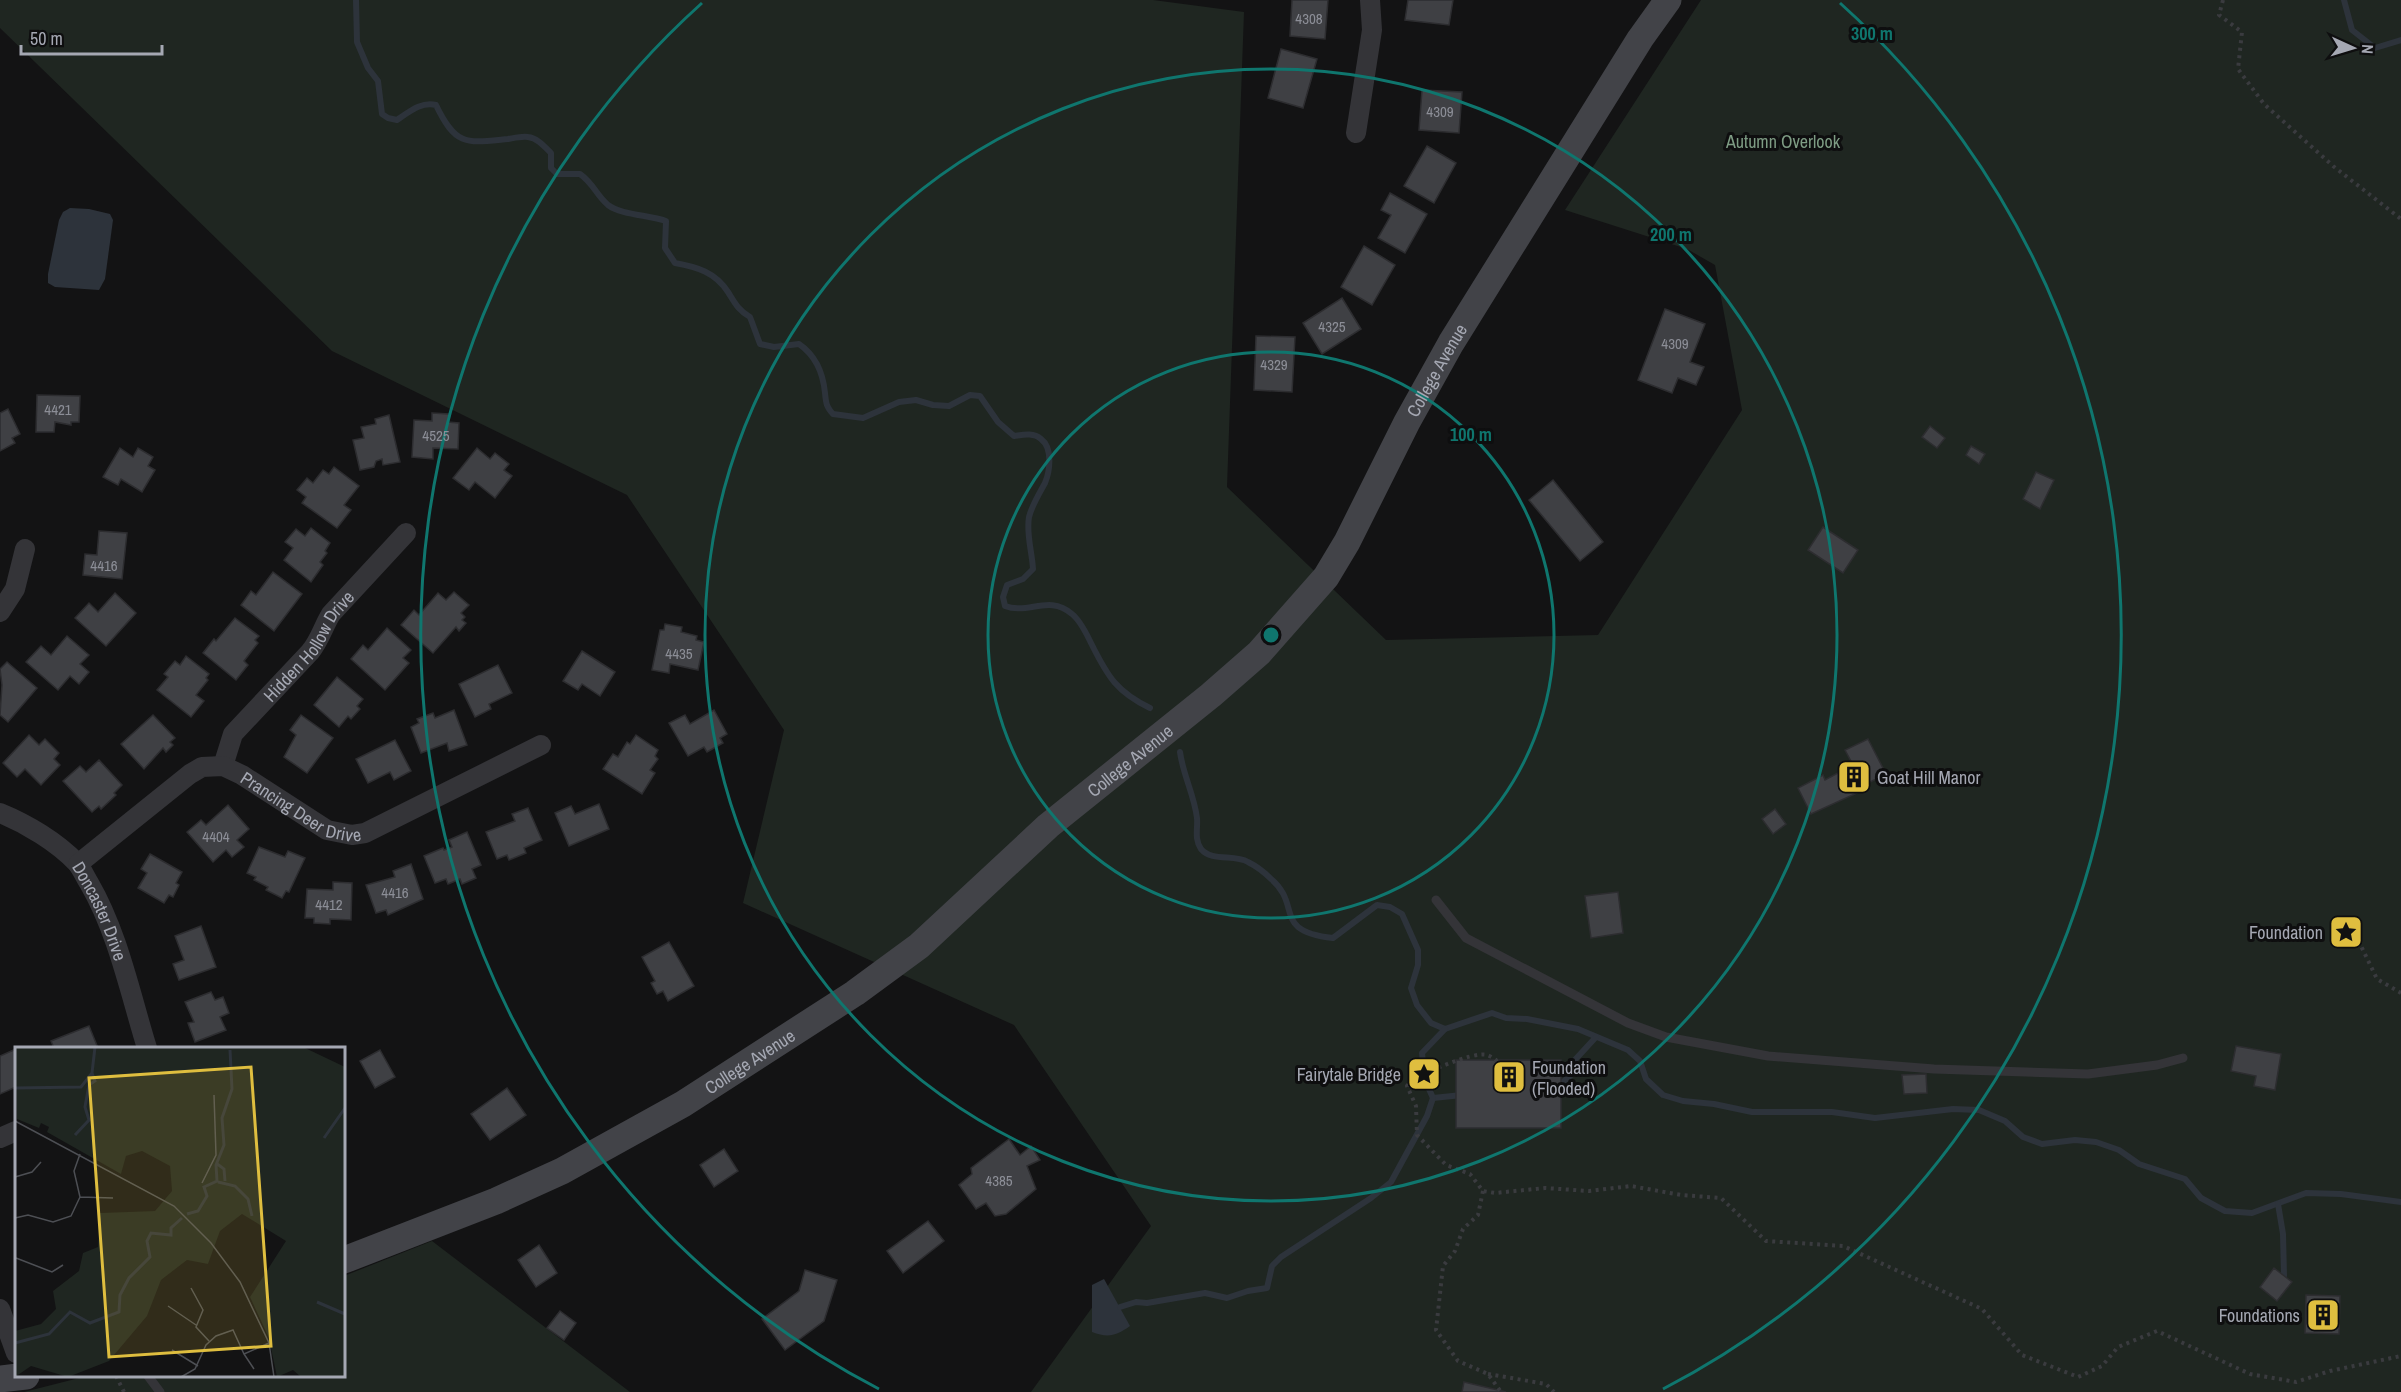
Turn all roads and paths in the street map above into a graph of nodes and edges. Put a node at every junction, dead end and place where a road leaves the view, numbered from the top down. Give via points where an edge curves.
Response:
1 (1370, 0) edge
2 (1668, 0) edge
3 (2223, 0) edge
4 (1356, 133) dead end
5 (2401, 219) edge
6 (406, 533) dead end
7 (25, 549) dead end
8 (0, 612) edge
9 (541, 745) dead end
10 (223, 766) junction
11 (0, 813) edge
12 (78, 864) junction
13 (1436, 900) dead end
14 (2346, 932) dead end
15 (2401, 993) edge
16 (147, 1047) edge
17 (2183, 1058) dead end
18 (1496, 1077) dead end
19 (15, 1131) edge
20 (0, 1138) edge
21 (1483, 1191) junction
22 (345, 1260) edge
23 (0, 1309) edge
24 (15, 1350) edge
25 (2401, 1356) edge
26 (1488, 1374) junction
27 (17, 1377) edge
28 (116, 1377) edge
29 (149, 1377) edge
30 (0, 1379) edge
31 (124, 1392) edge
32 (160, 1392) edge
33 (1501, 1392) edge
34 (1554, 1392) edge

1 - 4 street via 1372,30
2 - 22 street, College Avenue via 1450,344 1326,577 1259,653 1048,826 919,946 847,998 683,1104 562,1171
3 - 5 path via 2219,15 2242,32 2238,69 2264,104 2333,166
6 - 10 street, Hidden Hollow Drive via 331,614 310,652 233,734
7 - 8 street via 15,589
9 - 10 street, Prancing Deer Drive via 365,833 351,835 327,830
10 - 12 street, Prancing Deer Drive via 202,767 190,774
11 - 12 street, Doncaster Drive via 16,819
12 - 16 street, Doncaster Drive via 113,934
13 - 17 lane via 1466,938 1628,1023 1666,1037 1768,1056 1934,1069 2088,1074
14 - 15 path via 2359,942 2378,979
18 - 21 path via 1496,1060 1487,1054 1459,1059 1407,1086 1416,1106 1417,1135 1446,1165 1470,1174
19 - 20 street
21 - 25 path via 1589,1191 1630,1186 1721,1198 1766,1241 1843,1246 1982,1309 2022,1356 2078,1377 2102,1366 2118,1347 2157,1331 2250,1374 2296,1382
21 - 26 path via 1478,1215 1463,1229 1455,1251 1443,1266 1436,1330 1458,1361
23 - 24 street
26 - 33 path
26 - 34 path via 1546,1384
27 - 30 street
28 - 31 path
29 - 32 lane

